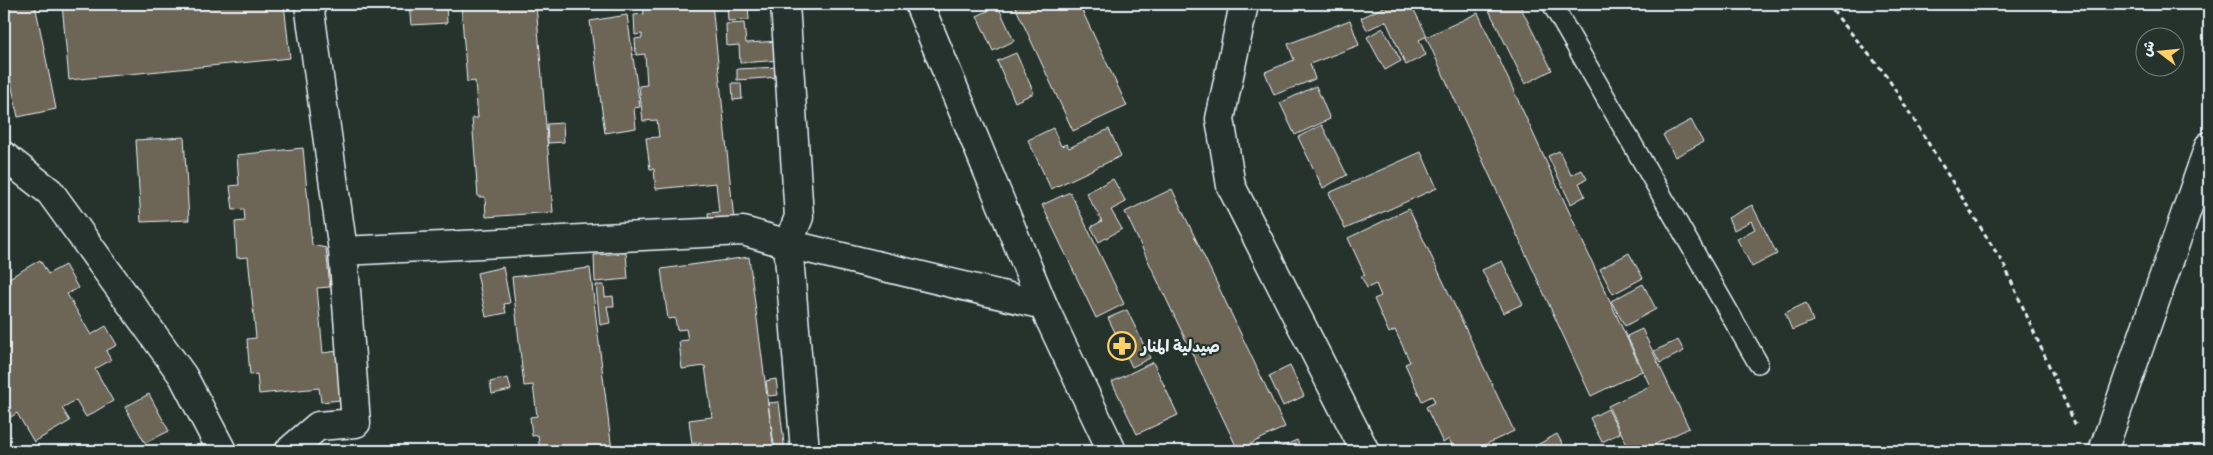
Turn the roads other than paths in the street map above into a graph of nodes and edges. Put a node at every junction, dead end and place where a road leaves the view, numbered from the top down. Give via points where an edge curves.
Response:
1 (309, 4) edge
2 (785, 4) edge
3 (919, 4) edge
4 (1244, 4) edge
5 (1552, 4) edge
6 (2209, 146) edge
7 (4, 156) edge
8 (788, 244) junction
9 (343, 251) junction
10 (1043, 304) junction
11 (1758, 363) dead end
12 (222, 451) edge
13 (289, 451) edge
14 (804, 451) edge
15 (1112, 451) edge
16 (1365, 451) edge
17 (2103, 451) edge

1 - 9 street
2 - 8 street via 799,217
3 - 10 street
4 - 16 street via 1220,119 1230,186
5 - 11 lane
6 - 17 street
7 - 12 street via 50,192 182,376
8 - 9 street via 743,231
8 - 10 street
8 - 14 street
9 - 13 street via 356,423 318,426
10 - 15 street

